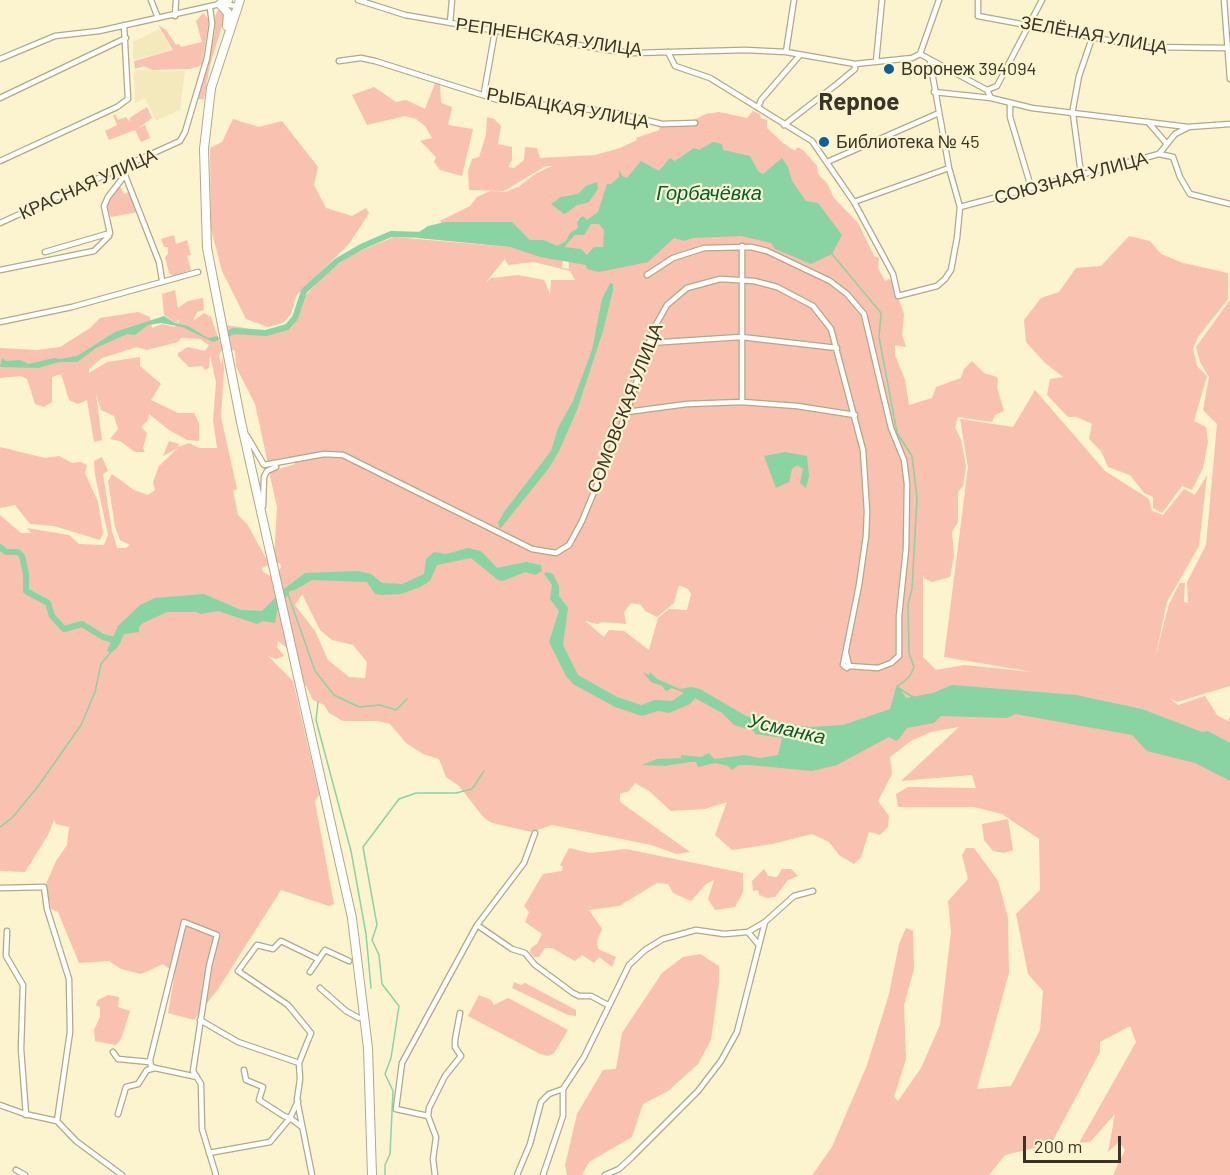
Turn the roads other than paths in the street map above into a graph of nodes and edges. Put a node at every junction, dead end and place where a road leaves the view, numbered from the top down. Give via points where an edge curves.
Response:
1 (151, 0) edge
2 (176, 0) edge
3 (228, 0) edge
4 (358, 0) edge
5 (452, 0) edge
6 (794, 0) edge
7 (882, 0) edge
8 (939, 0) edge
9 (978, 0) edge
10 (1042, 0) edge
11 (1224, 0) edge
12 (220, 2) edge
13 (239, 3) edge
14 (210, 8) junction
15 (175, 16) junction
16 (158, 18) junction
17 (450, 23) junction
18 (1028, 24) junction
19 (124, 25) junction
20 (495, 31) junction
21 (1092, 38) junction
22 (126, 39) junction
23 (1227, 48) junction
24 (668, 52) junction
25 (786, 52) junction
26 (920, 54) junction
27 (801, 55) junction
28 (0, 59) edge
29 (339, 61) dead end
30 (930, 61) junction
31 (218, 62) junction
32 (876, 62) junction
33 (855, 66) junction
34 (1230, 79) edge
35 (987, 90) junction
36 (934, 92) junction
37 (484, 93) junction
38 (0, 98) edge
39 (991, 98) junction
40 (1010, 103) junction
41 (758, 108) junction
42 (939, 113) junction
43 (1072, 114) junction
44 (1148, 122) junction
45 (695, 123) dead end
46 (1230, 124) edge
47 (784, 125) junction
48 (1188, 127) junction
49 (1167, 144) junction
50 (1159, 154) junction
51 (0, 161) edge
52 (826, 162) junction
53 (124, 167) junction
54 (949, 168) junction
55 (1081, 174) junction
56 (125, 176) junction
57 (1030, 188) junction
58 (854, 202) junction
59 (1230, 204) edge
60 (960, 207) junction
61 (0, 223) edge
62 (110, 233) junction
63 (742, 246) junction
64 (45, 252) dead end
65 (0, 270) edge
66 (198, 272) dead end
67 (647, 275) dead end
68 (165, 279) junction
69 (740, 279) junction
70 (0, 322) edge
71 (741, 337) junction
72 (650, 343) junction
73 (837, 348) junction
74 (742, 402) junction
75 (627, 412) junction
76 (855, 415) junction
77 (240, 422) junction
78 (293, 461) junction
79 (265, 531) junction
80 (535, 833) dead end
81 (0, 888) edge
82 (813, 891) dead end
83 (765, 922) junction
84 (477, 925) junction
85 (7, 931) dead end
86 (748, 932) junction
87 (758, 944) junction
88 (318, 959) junction
89 (349, 961) dead end
90 (310, 972) dead end
91 (320, 988) dead end
92 (608, 1005) junction
93 (460, 1013) dead end
94 (359, 1018) dead end
95 (200, 1020) junction
96 (113, 1052) dead end
97 (150, 1062) junction
98 (299, 1063) junction
99 (155, 1068) junction
100 (244, 1070) dead end
101 (197, 1077) junction
102 (563, 1089) junction
103 (298, 1101) junction
104 (0, 1105) edge
105 (118, 1114) dead end
106 (26, 1115) junction
107 (428, 1116) junction
108 (290, 1118) junction
109 (57, 1120) junction
110 (302, 1127) junction
111 (209, 1153) junction
112 (16, 1170) dead end
113 (25, 1175) edge
114 (122, 1175) edge
115 (216, 1175) edge
116 (312, 1175) edge
117 (372, 1175) edge
118 (435, 1175) edge
119 (517, 1175) edge
120 (543, 1175) edge
121 (605, 1175) edge

1 - 16 street
2 - 15 street
3 - 12 highway
4 - 17 street, РЕПНЕНСКАЯ УЛИЦА via 405,15
5 - 17 street
6 - 25 street
7 - 32 street
8 - 26 street
9 - 18 street, ЗЕЛЁНАЯ УЛИЦА via 978,16
10 - 18 street
11 - 23 street
12 - 13 street
12 - 14 street
12 - 31 highway via 228,16
13 - 31 highway
14 - 15 street
14 - 53 street, КРАСНАЯ УЛИЦА via 210,39 185,132 176,144
15 - 16 street
16 - 19 street
17 - 20 street, РЕПНЕНСКАЯ УЛИЦА
18 - 21 street, ЗЕЛЁНАЯ УЛИЦА
18 - 35 street via 997,86
19 - 22 street
19 - 28 street via 55,36
20 - 24 street, РЕПНЕНСКАЯ УЛИЦА via 607,50
20 - 37 street
21 - 23 street, ЗЕЛЁНАЯ УЛИЦА via 1145,48
21 - 43 street
22 - 38 street
22 - 51 street via 128,99
23 - 34 street
24 - 25 street, РЕПНЕНСКАЯ УЛИЦА
24 - 41 street via 675,66 710,78
25 - 27 street, РЕПНЕНСКАЯ УЛИЦА
26 - 30 street
26 - 32 street, РЕПНЕНСКАЯ УЛИЦА
27 - 33 street, РЕПНЕНСКАЯ УЛИЦА
27 - 41 street
29 - 37 street, РЫБАЦКАЯ УЛИЦА via 375,61
30 - 35 street
30 - 36 street
31 - 77 highway via 207,115 203,179 207,248
32 - 33 street, РЕПНЕНСКАЯ УЛИЦА
33 - 47 street
35 - 39 street
36 - 39 street
36 - 42 street
37 - 45 street, РЫБАЦКАЯ УЛИЦА via 498,100 612,112 662,124
39 - 40 street
40 - 43 street
40 - 57 street via 1010,117
41 - 47 street
42 - 52 street
42 - 54 street
43 - 44 street
43 - 55 street
44 - 48 street
44 - 49 street
46 - 48 street
47 - 52 street via 812,141
48 - 49 street via 1174,134
49 - 50 street
50 - 55 street, СОЮЗНАЯ УЛИЦА
50 - 59 street, СОЮЗНАЯ УЛИЦА via 1173,157 1190,194
52 - 58 street
53 - 56 street
53 - 61 street, КРАСНАЯ УЛИЦА
54 - 58 street
54 - 60 street
55 - 57 street, СОЮЗНАЯ УЛИЦА
56 - 62 street via 104,207
56 - 68 street
57 - 60 street, СОЮЗНАЯ УЛИЦА
58 - 60 street via 893,274 898,296 937,286 945,279 951,270
62 - 64 street
62 - 65 street via 94,251
63 - 67 street via 692,251
63 - 69 street
63 - 76 street, СОМОВСКАЯ УЛИЦА via 767,251 830,281 862,311 868,325 891,428 903,458 907,514 899,655 878,668 843,665 861,574 867,511 864,450
66 - 68 street
68 - 70 street via 72,307
69 - 71 street
69 - 72 street, СОМОВСКАЯ УЛИЦА via 714,280 682,291 660,315
69 - 73 street, СОМОВСКАЯ УЛИЦА via 789,292 813,306 829,325
71 - 72 street
71 - 73 street
71 - 74 street
72 - 75 street, СОМОВСКАЯ УЛИЦА
73 - 76 street, СОМОВСКАЯ УЛИЦА
74 - 75 street
74 - 76 street
75 - 78 street, СОМОВСКАЯ УЛИЦА via 576,534 554,554 527,547 345,456 329,454
77 - 78 street via 263,464
77 - 79 highway
78 - 79 street via 264,475
79 - 117 highway via 351,918 363,993
80 - 84 street via 517,874
81 - 109 street via 44,886 47,909 69,979 70,1032
82 - 83 street via 795,896
83 - 86 street
83 - 87 street
84 - 92 street via 512,949 525,953 573,993
84 - 107 street via 402,1063 396,1109
85 - 106 street via 6,956 23,985 21,1049
86 - 87 street
86 - 92 street via 700,930 663,939 629,965
87 - 121 street via 737,1032 722,1061 698,1091 619,1169
88 - 89 street via 325,950
88 - 90 street
88 - 98 street via 281,941 273,949 257,945 238,971 288,1005 311,1032
91 - 94 street
92 - 102 street via 584,1057
93 - 107 street via 454,1040 461,1056 445,1076
95 - 97 street via 217,935 184,922
95 - 98 street via 238,1042
95 - 101 street via 193,1071
96 - 97 street via 118,1059
97 - 99 street
98 - 103 street
99 - 101 street
99 - 105 street via 147,1070 138,1084 126,1087
100 - 108 street via 246,1080 263,1087 259,1100
101 - 111 street via 201,1084 202,1129
102 - 119 street via 541,1102
102 - 120 street via 562,1116
103 - 108 street
103 - 110 street
104 - 106 street
106 - 109 street
107 - 118 street via 436,1137
108 - 110 street
108 - 111 street via 270,1142
109 - 114 street via 76,1141
110 - 116 street
111 - 115 street
112 - 113 street

